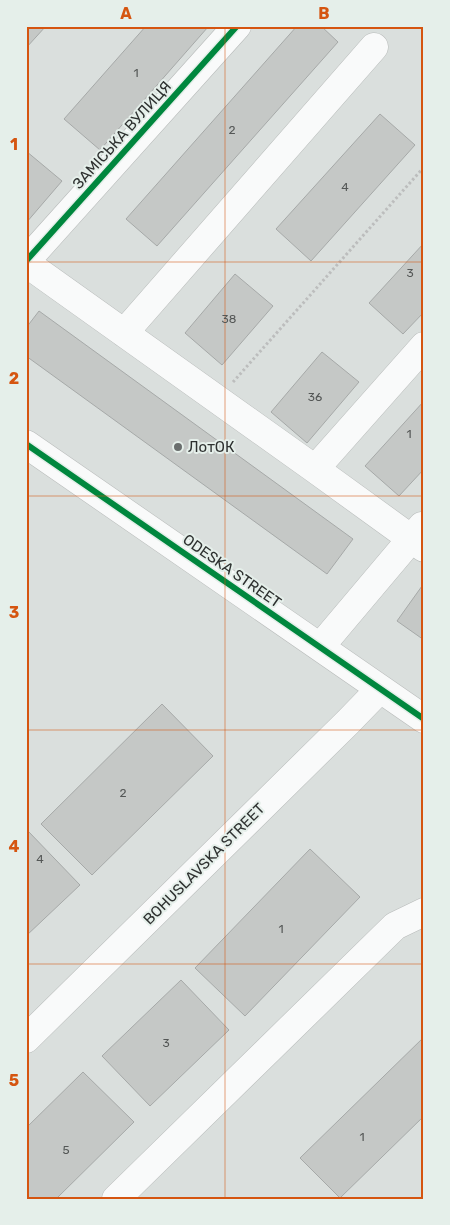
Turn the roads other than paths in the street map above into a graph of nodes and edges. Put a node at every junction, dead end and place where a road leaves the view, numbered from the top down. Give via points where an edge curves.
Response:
1 (237, 26) edge
2 (374, 47) dead end
3 (26, 262) edge
4 (124, 333) junction
5 (424, 346) edge
6 (26, 444) edge
7 (315, 469) junction
8 (420, 537) edge
9 (320, 647) junction
10 (380, 689) junction
11 (424, 719) edge
12 (424, 912) edge
13 (26, 1039) edge
14 (116, 1199) edge

1 - 3 street, ЗАМІСЬКА ВУЛИЦЯ
2 - 4 street
3 - 4 street
4 - 7 street
5 - 7 street
6 - 9 street, ODESKA STREET
7 - 8 street
8 - 9 street
9 - 10 street, ODESKA STREET
10 - 11 street, ODESKA STREET
10 - 13 street, BOHUSLAVSKA STREET
12 - 14 street via 395,926

